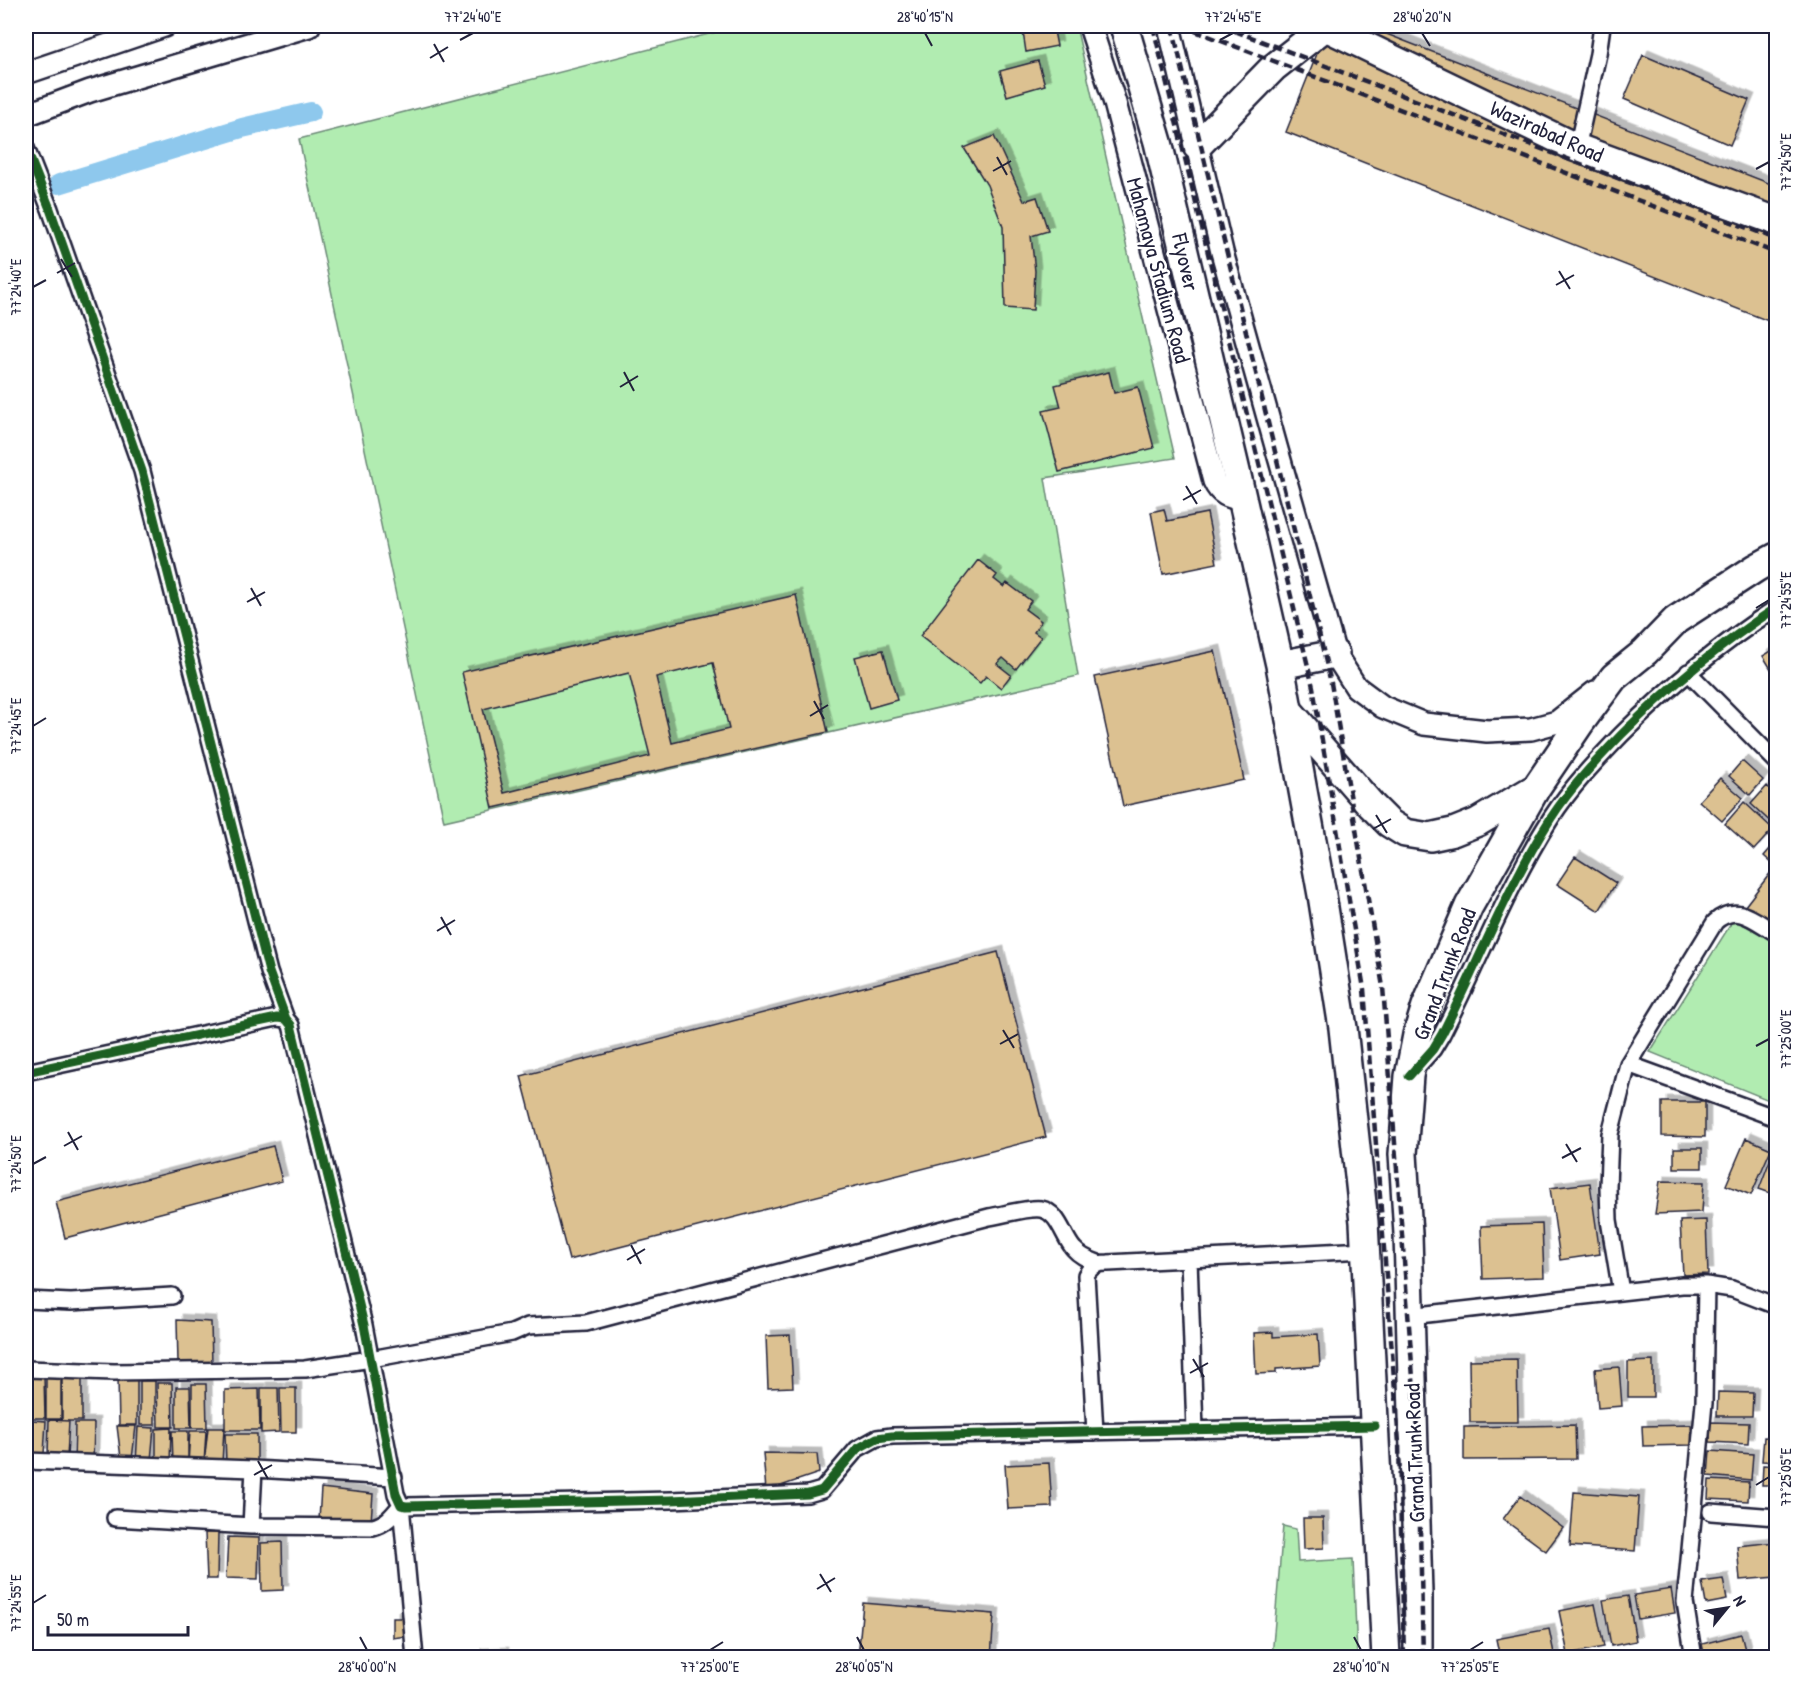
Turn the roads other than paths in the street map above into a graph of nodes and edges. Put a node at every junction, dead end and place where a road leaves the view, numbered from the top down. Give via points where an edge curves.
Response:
1 (164, 26) edge
2 (309, 26) edge
3 (1090, 26) edge
4 (1124, 26) edge
5 (1169, 26) edge
6 (1324, 26) edge
7 (1602, 26) edge
8 (26, 73) edge
9 (26, 115) edge
10 (1197, 146) junction
11 (26, 148) edge
12 (1577, 148) junction
13 (1776, 221) edge
14 (1240, 490) junction
15 (1776, 557) edge
16 (1776, 608) edge
17 (1335, 654) junction
18 (1280, 665) junction
19 (1688, 672) junction
20 (1614, 677) junction
21 (1287, 708) junction
22 (1776, 761) edge
23 (1536, 788) junction
24 (1776, 933) edge
25 (286, 1018) junction
26 (1628, 1064) junction
27 (26, 1072) edge
28 (1409, 1076) junction
29 (1776, 1118) edge
30 (1366, 1250) junction
31 (1189, 1259) junction
32 (1098, 1263) junction
33 (1706, 1285) junction
34 (1621, 1292) junction
35 (172, 1296) dead end
36 (26, 1300) edge
37 (1776, 1306) edge
38 (1410, 1316) junction
39 (371, 1359) junction
40 (26, 1369) edge
41 (1375, 1426) junction
42 (1195, 1430) junction
43 (1095, 1432) junction
44 (26, 1461) edge
45 (254, 1469) junction
46 (394, 1477) junction
47 (401, 1504) junction
48 (1711, 1512) dead end
49 (1776, 1517) edge
50 (115, 1518) dead end
51 (251, 1526) junction
52 (415, 1658) edge
53 (1386, 1658) edge
54 (1418, 1658) edge
55 (1694, 1658) edge

1 - 8 main road
2 - 9 main road via 90,91
3 - 14 main road, Mahamaya Stadium Road via 1214,481 1224,495
4 - 14 highway, Flyover via 1158,142
5 - 10 main road
6 - 10 highway via 1273,68
6 - 12 highway, Wazirabad Road
7 - 12 street
10 - 17 main road via 1222,252
11 - 25 street via 142,471 268,972
12 - 13 highway, Wazirabad Road
14 - 18 highway, Grand Trunk Road
15 - 20 highway, Grand Trunk Road via 1676,620
16 - 19 street
17 - 18 highway
17 - 20 main road via 1356,687 1383,707 1424,724 1486,731 1531,729 1557,722
18 - 21 highway, Grand Trunk Road
19 - 22 street
19 - 28 street via 1602,754 1551,819 1492,926 1442,1034
20 - 23 highway, Grand Trunk Road
21 - 23 highway via 1372,806 1405,833 1430,837 1453,832
21 - 30 highway, Grand Trunk Road via 1343,1028
23 - 28 highway, Grand Trunk Road via 1469,906 1426,1006
24 - 26 street via 1740,912 1730,912 1714,922
25 - 27 street
25 - 39 street via 295,1033
26 - 29 street
26 - 34 street via 1610,1134 1608,1187 1609,1220
28 - 38 highway, Grand Trunk Road via 1403,1154
30 - 31 street
30 - 41 highway, Grand Trunk Road
31 - 32 street
31 - 42 street
32 - 39 street via 1073,1248 1048,1211 1038,1209 989,1217 586,1323 528,1326 512,1333
32 - 43 street via 1086,1275
33 - 34 street
33 - 37 street via 1732,1288
33 - 55 street via 1702,1436 1685,1602
34 - 38 street
35 - 36 street via 71,1302
38 - 54 highway, Grand Trunk Road
39 - 40 street via 287,1370
39 - 46 street
41 - 42 street
41 - 53 highway, Grand Trunk Road
42 - 43 street
43 - 47 street via 877,1438 857,1449 822,1490 808,1494
44 - 45 street
45 - 46 street
45 - 51 street
46 - 47 street
47 - 51 street via 390,1519 373,1527
47 - 52 street
48 - 49 street
50 - 51 street

